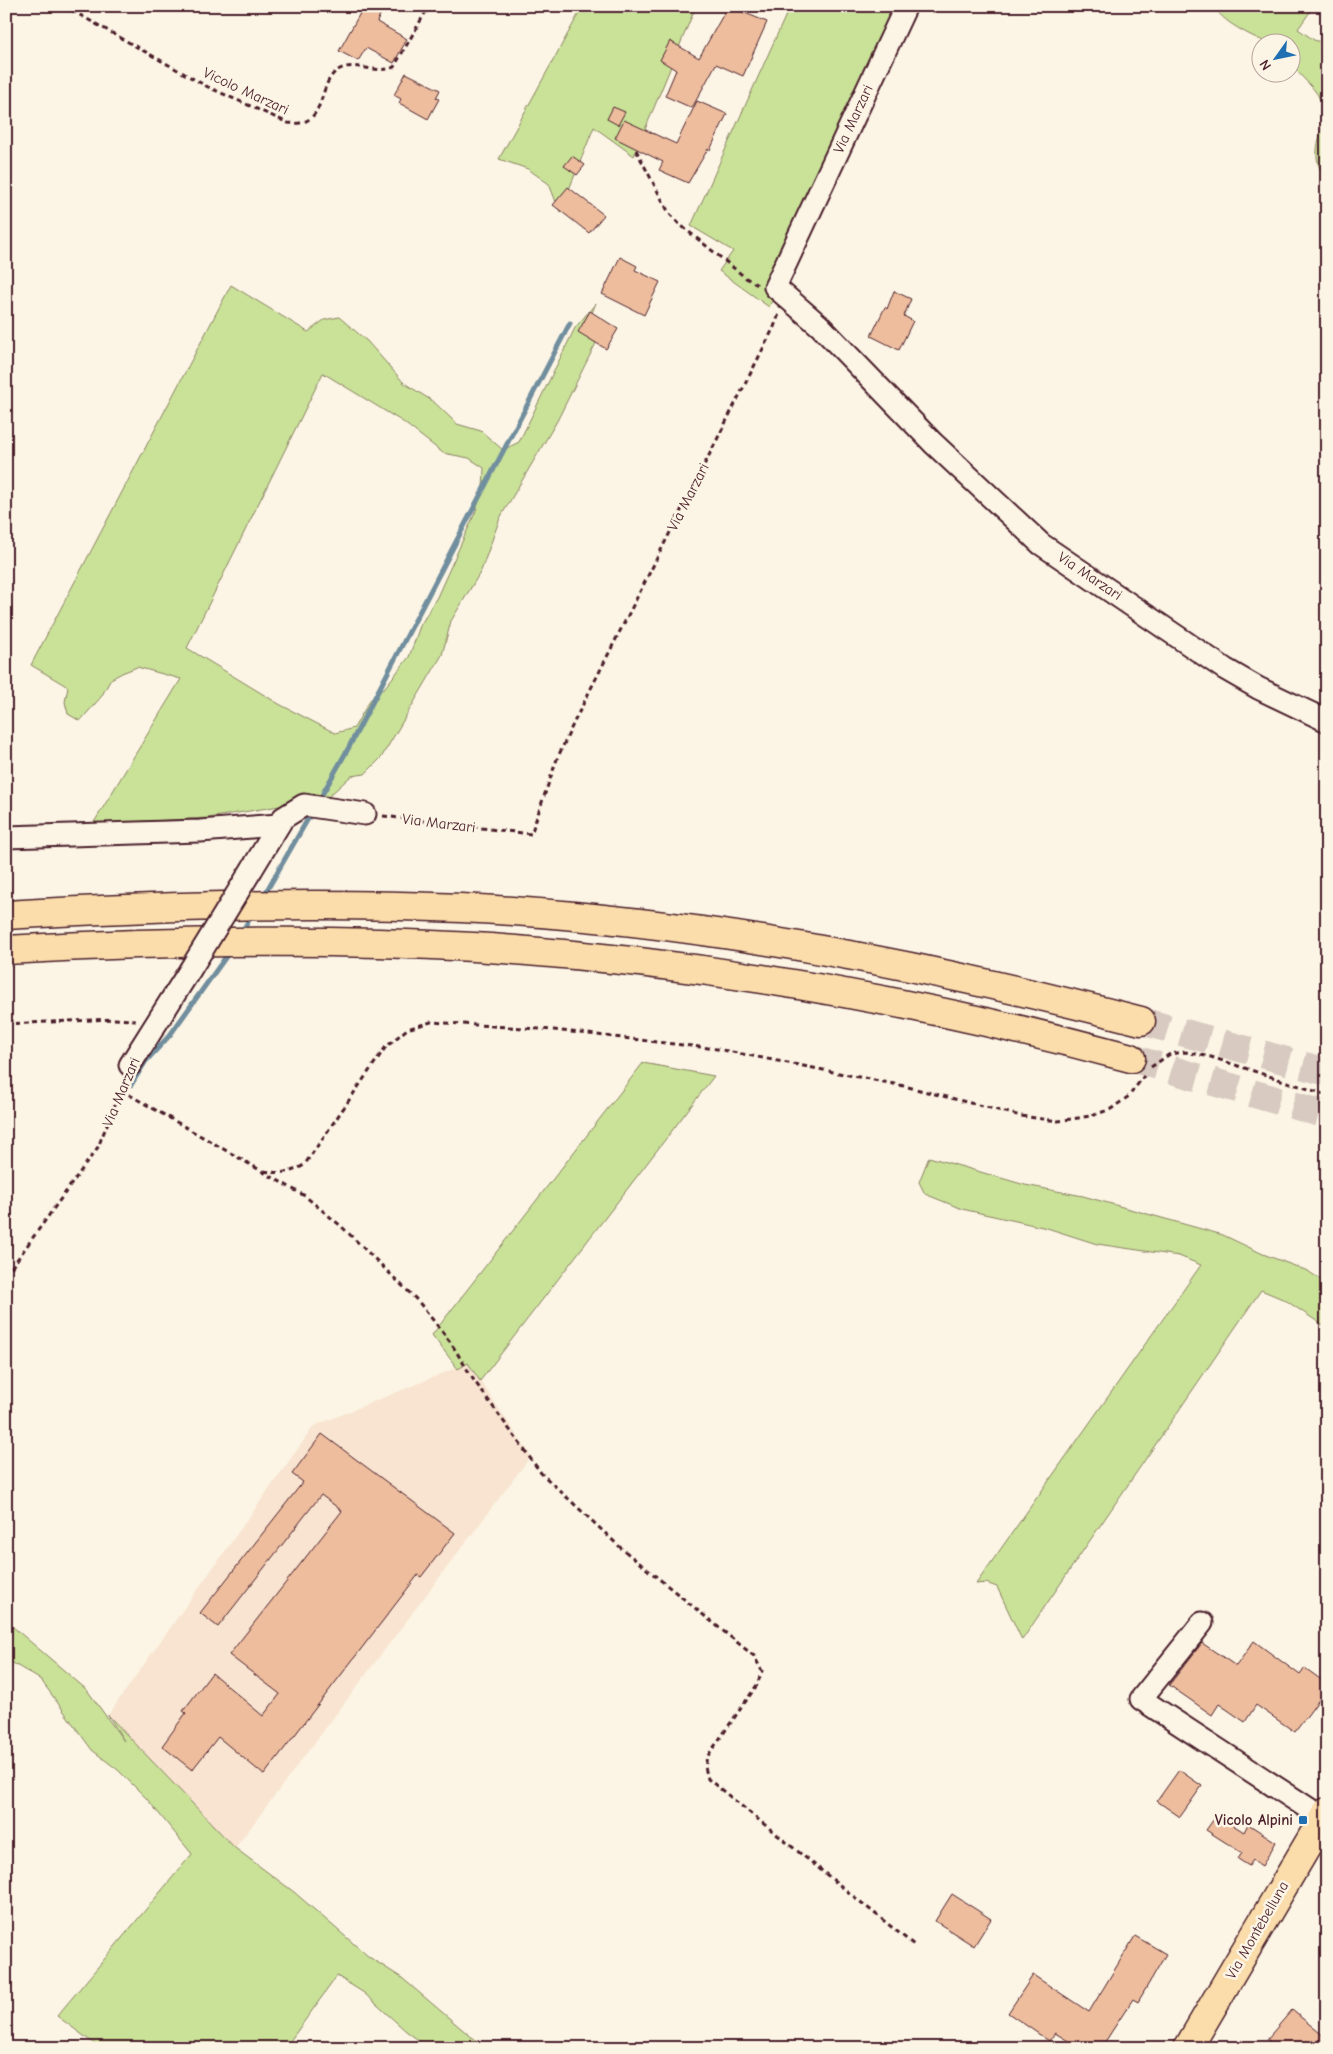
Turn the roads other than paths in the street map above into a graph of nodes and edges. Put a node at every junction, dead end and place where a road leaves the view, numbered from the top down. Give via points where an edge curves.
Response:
1 (906, 6) edge
2 (1327, 721) edge
3 (365, 814) road end
4 (278, 825) junction
5 (6, 837) edge
6 (6, 915) edge
7 (6, 950) edge
8 (1141, 1021) tunnel mouth
9 (1131, 1058) tunnel mouth
10 (130, 1065) road end
11 (1202, 1623) dead end
12 (1325, 1815) edge
13 (1188, 2048) edge

1 - 2 street, Via Marzari via 775,287 820,326 933,443 1041,544 1225,669
3 - 4 street, Via Marzari via 304,805
4 - 5 street
4 - 10 street, Via Marzari, bridge
6 - 8 main road via 125,908 337,904 554,915 646,924 875,960 1047,996
7 - 9 main road via 159,942 361,943 477,948 639,962 867,996
11 - 12 street via 1141,1699
12 - 13 main road, Via Montebelluna

